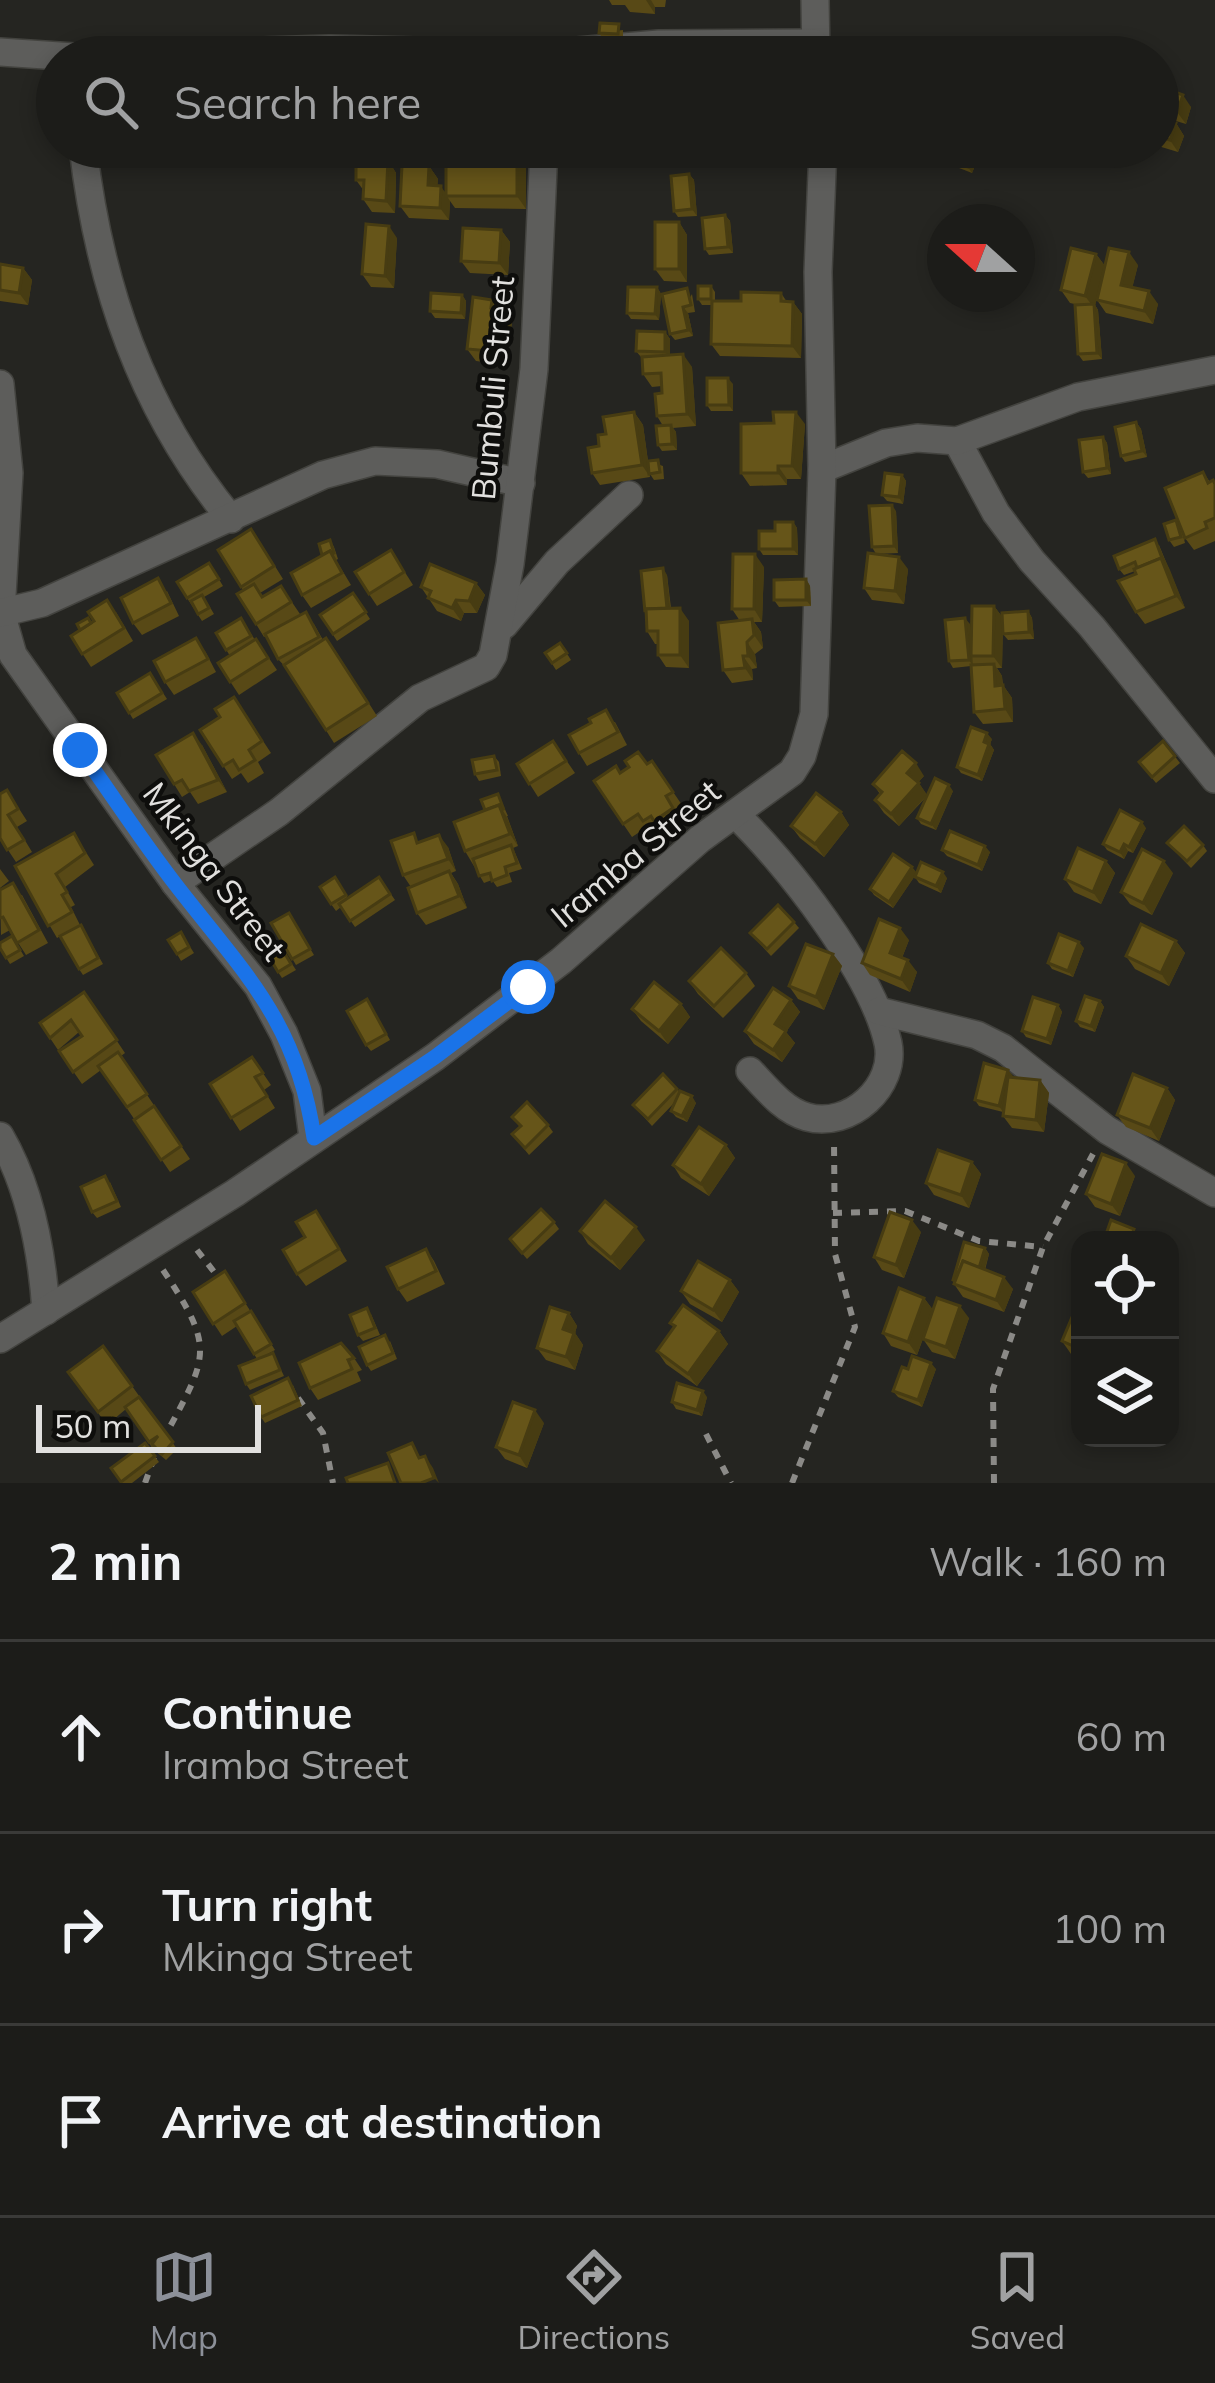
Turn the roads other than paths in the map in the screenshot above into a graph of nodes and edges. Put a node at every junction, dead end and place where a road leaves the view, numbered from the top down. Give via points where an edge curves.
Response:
1 (815, 0) edge
2 (815, 36) edge
3 (0, 52) edge
4 (36, 55) edge
5 (87, 168) edge
6 (543, 168) edge
7 (822, 168) edge
8 (1215, 370) edge
9 (0, 384) edge
10 (957, 441) junction
11 (822, 470) junction
12 (520, 483) junction
13 (629, 495) dead end
14 (231, 519) junction
15 (1, 613) edge
16 (499, 634) junction
17 (1215, 778) edge
18 (735, 814) junction
19 (175, 883) junction
20 (879, 1011) junction
21 (750, 1071) dead end
22 (0, 1136) edge
23 (314, 1138) junction
24 (1215, 1193) edge
25 (46, 1311) junction
26 (0, 1339) edge

1 - 2 street
3 - 4 street
5 - 14 street via 108,281 137,368 196,477
6 - 12 street, Bumbuli Street
7 - 11 street, Iramba Street
8 - 10 street via 1078,397
9 - 15 street, Mkinga Street via 9,472
10 - 11 street via 886,443
10 - 17 street via 1032,561
11 - 18 street, Iramba Street via 811,726 792,772
12 - 14 street via 375,461
12 - 16 street, Bumbuli Street
13 - 16 street via 556,562
14 - 15 street via 42,603
15 - 19 street, Mkinga Street via 21,669
16 - 19 street via 486,667 420,698 279,812
18 - 20 street via 802,890
18 - 23 street, Iramba Street via 528,987
19 - 23 street, Mkinga Street via 258,986 307,1091
20 - 21 street via 890,1049 887,1075 878,1092 834,1118 789,1109
20 - 24 street via 1003,1048 1107,1130
22 - 25 street via 43,1255
23 - 25 street, Iramba Street
25 - 26 street, Iramba Street

